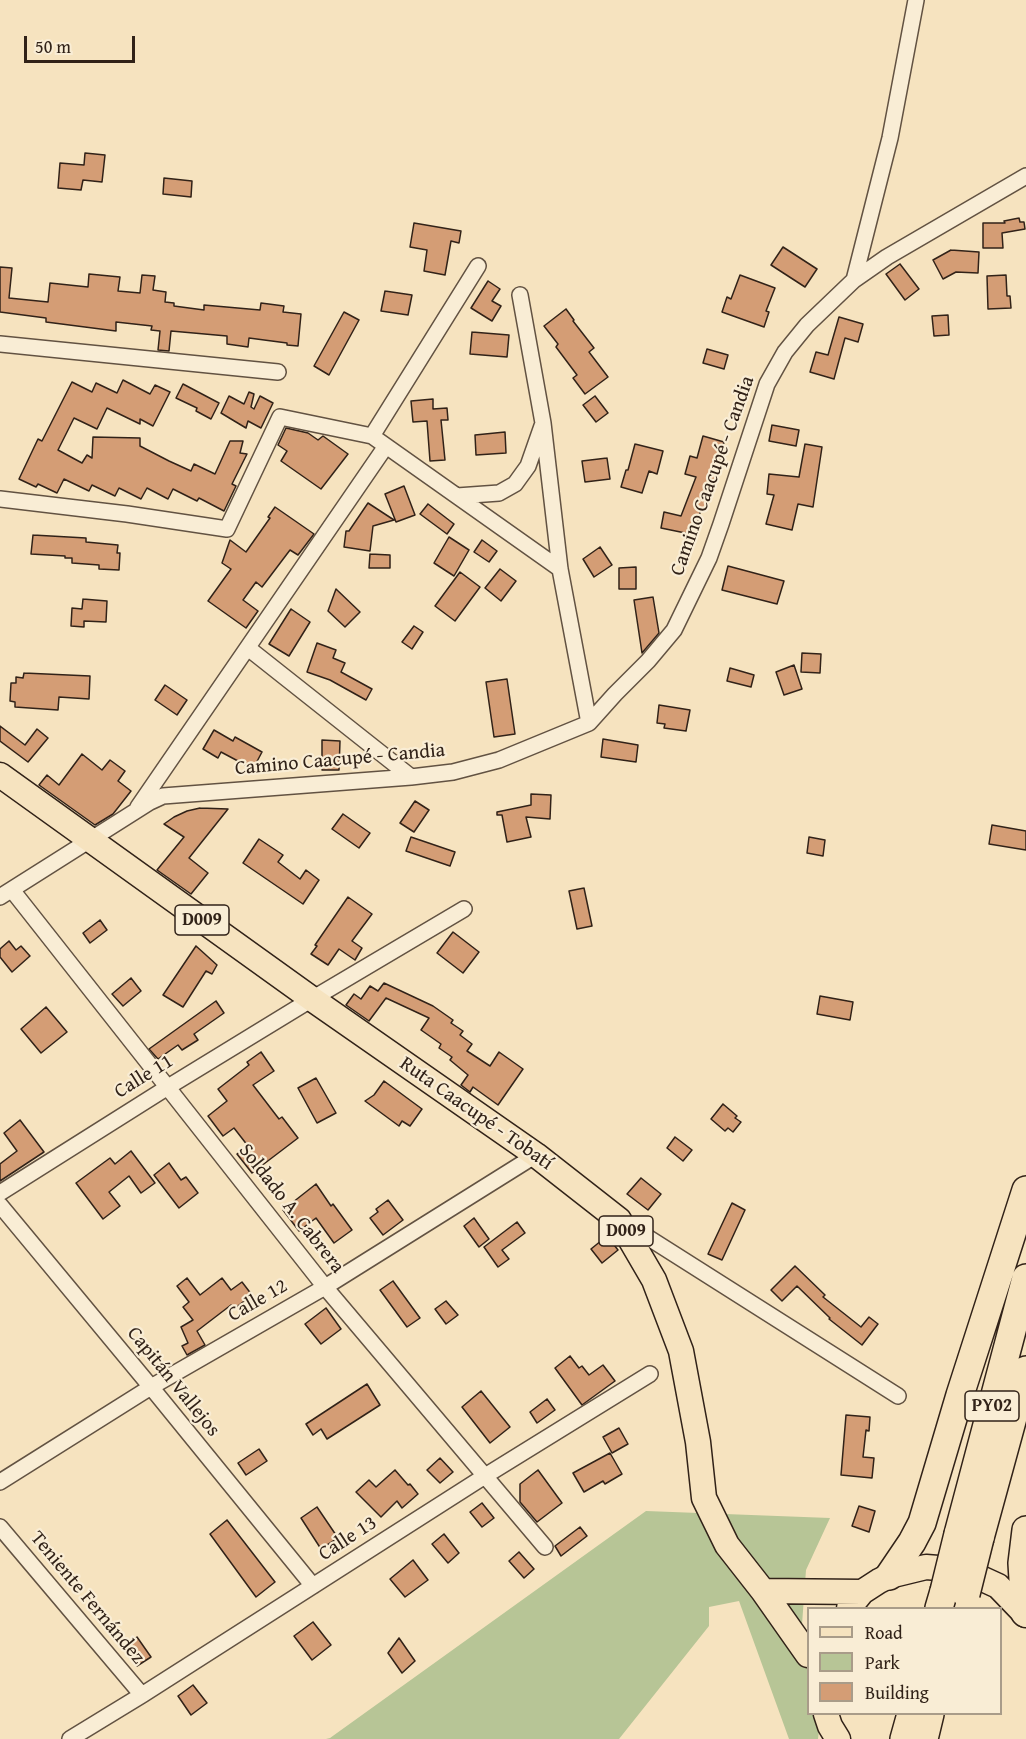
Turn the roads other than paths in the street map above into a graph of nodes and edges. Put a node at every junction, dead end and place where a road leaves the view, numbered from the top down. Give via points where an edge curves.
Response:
1 (916, 0) edge
2 (1026, 176) edge
3 (478, 266) dead end
4 (854, 280) junction
5 (520, 295) dead end
6 (0, 344) edge
7 (278, 372) dead end
8 (543, 423) junction
9 (372, 436) junction
10 (387, 446) junction
11 (457, 496) junction
12 (0, 499) edge
13 (560, 568) junction
14 (248, 648) junction
15 (589, 723) junction
16 (0, 775) edge
17 (411, 777) junction
18 (133, 814) junction
19 (92, 840) junction
20 (6, 893) edge
21 (464, 909) dead end
22 (312, 999) junction
23 (168, 1087) junction
24 (536, 1155) junction
25 (1026, 1190) edge
26 (0, 1193) edge
27 (0, 1205) edge
28 (615, 1216) junction
29 (1026, 1278) edge
30 (325, 1287) junction
31 (1026, 1370) edge
32 (650, 1374) dead end
33 (152, 1387) junction
34 (898, 1396) dead end
35 (485, 1476) junction
36 (0, 1482) edge
37 (0, 1527) edge
38 (1026, 1530) edge
39 (969, 1536) junction
40 (545, 1546) dead end
41 (889, 1576) junction
42 (313, 1586) junction
43 (764, 1591) junction
44 (856, 1600) edge
45 (952, 1600) edge
46 (1026, 1614) edge
47 (807, 1654) edge
48 (142, 1695) junction
49 (827, 1715) edge
50 (910, 1715) edge
51 (930, 1715) edge
52 (70, 1739) edge
53 (838, 1739) edge
54 (904, 1739) edge
55 (924, 1739) edge

1 - 4 street via 890,138
2 - 4 street, Camino Caacupé - Candia
3 - 9 street
4 - 15 street, Camino Caacupé - Candia via 807,325 785,352 767,384 722,524 674,630
5 - 8 street
6 - 7 street
8 - 11 street via 528,466 515,484 499,494
8 - 13 street
9 - 10 street
9 - 12 street via 280,417 227,529
10 - 11 street
10 - 14 street
11 - 13 street
13 - 15 street
14 - 17 street
14 - 18 street
15 - 17 street, Camino Caacupé - Candia via 499,760 453,772
16 - 19 main road, Ruta Caacupé - Tobatí / D009
17 - 18 street, Camino Caacupé - Candia via 163,796
18 - 19 street, Camino Caacupé - Candia
19 - 20 street, Camino Caacupé - Candia
19 - 22 main road, Ruta Caacupé - Tobatí / D009
20 - 23 street, Soldado A. Cabrera
21 - 22 street, Calle 11
22 - 23 street, Calle 11
22 - 24 main road, Ruta Caacupé - Tobatí / D009
23 - 26 street, Calle 11
23 - 30 street, Soldado A. Cabrera
24 - 28 main road, Ruta Caacupé - Tobatí / D009
24 - 30 street, Calle 12
25 - 41 highway via 922,1523
27 - 33 street, Capitán Vallejos
28 - 34 street
28 - 43 main road, Ruta Caacupé - Tobatí / D009 via 654,1280 681,1351 704,1498 727,1545
29 - 39 highway, PY02
30 - 33 street, Calle 12
30 - 35 street, Soldado A. Cabrera
31 - 39 highway, PY02
32 - 35 street, Calle 13
33 - 36 street, Calle 12
33 - 42 street, Capitán Vallejos
35 - 40 street, Soldado A. Cabrera
35 - 42 street, Calle 13
37 - 48 street, Teniente Fernández
38 - 46 highway via 1022,1563
39 - 45 highway, PY02, bridge
41 - 44 main road
41 - 46 main road via 926,1567 963,1570 998,1586
42 - 48 street, Calle 13
43 - 44 main road
43 - 47 main road, Ruta Caacupé - Tobatí / D009
48 - 52 street, Calle 13
49 - 53 main road
50 - 54 highway
51 - 55 highway

